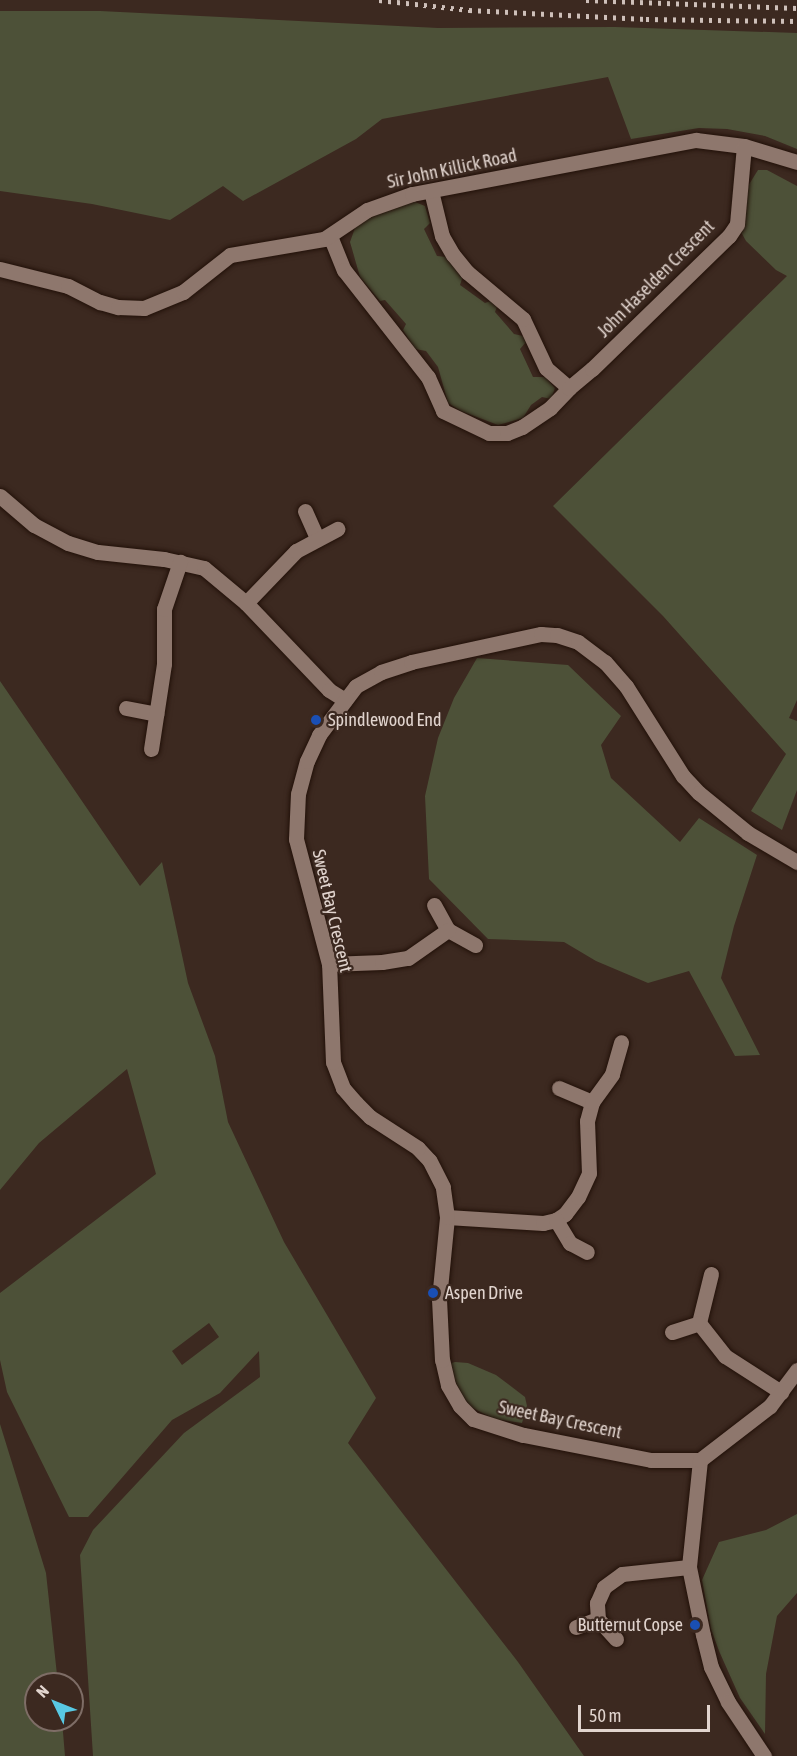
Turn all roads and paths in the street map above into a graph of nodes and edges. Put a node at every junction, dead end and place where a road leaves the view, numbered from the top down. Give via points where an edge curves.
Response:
1 (744, 146) junction
2 (797, 162) edge
3 (431, 191) junction
4 (330, 236) junction
5 (0, 269) edge
6 (569, 388) junction
7 (0, 496) edge
8 (305, 511) dead end
9 (337, 529) dead end
10 (317, 538) junction
11 (180, 562) junction
12 (246, 603) junction
13 (345, 700) junction
14 (126, 708) dead end
15 (156, 714) junction
16 (152, 749) dead end
17 (797, 862) edge
18 (434, 905) dead end
19 (448, 930) junction
20 (475, 945) dead end
21 (329, 964) junction
22 (621, 1042) dead end
23 (559, 1088) dead end
24 (592, 1102) junction
25 (447, 1217) junction
26 (556, 1220) junction
27 (587, 1252) dead end
28 (711, 1274) dead end
29 (699, 1323) junction
30 (672, 1332) dead end
31 (797, 1370) edge
32 (781, 1392) junction
33 (700, 1460) junction
34 (689, 1567) junction
35 (598, 1619) junction
36 (576, 1627) dead end
37 (616, 1639) dead end
38 (764, 1756) edge

1 - 2 street, Sir John Killick Road
1 - 3 street, Sir John Killick Road via 696,140
1 - 6 street, John Haselden Crescent via 737,224 729,236
3 - 4 street, Sir John Killick Road via 367,210
3 - 6 street via 442,236 453,255 467,272 523,319 546,368
4 - 5 street, Sir John Killick Road via 230,255 183,292 144,308 118,307 68,286
4 - 6 street, John Haselden Crescent via 344,270 428,377 443,411 475,429 507,433 536,419
7 - 11 street via 34,525 68,543 98,552
8 - 10 street
9 - 10 street
10 - 12 street via 296,551
11 - 12 street via 210,572
11 - 15 street via 164,609 164,664
12 - 13 street via 329,690
13 - 17 street, Sweet Bay Crescent via 357,686 381,672 411,662 541,634 578,642 605,662 632,695 683,776 699,793 748,833
13 - 21 street, Sweet Bay Crescent via 319,735 307,761 295,817 296,839
14 - 15 street
15 - 16 street
18 - 19 street
19 - 20 street
19 - 21 street via 408,958
21 - 25 street, Sweet Bay Crescent via 333,1062 343,1088 370,1117 402,1136 429,1160 443,1186
22 - 24 street via 612,1074
23 - 24 street
24 - 26 street via 587,1121 589,1173 578,1197
25 - 26 street via 543,1223
25 - 33 street, Sweet Bay Crescent via 439,1299 442,1360 448,1385 473,1419 523,1436 651,1460
26 - 27 street via 570,1243
28 - 29 street
29 - 30 street
29 - 32 street via 725,1356
31 - 32 street
32 - 33 street via 770,1406
33 - 34 street
34 - 35 street via 614,1578 604,1587 597,1603
34 - 38 street via 711,1667 728,1702
35 - 36 street
35 - 37 street

